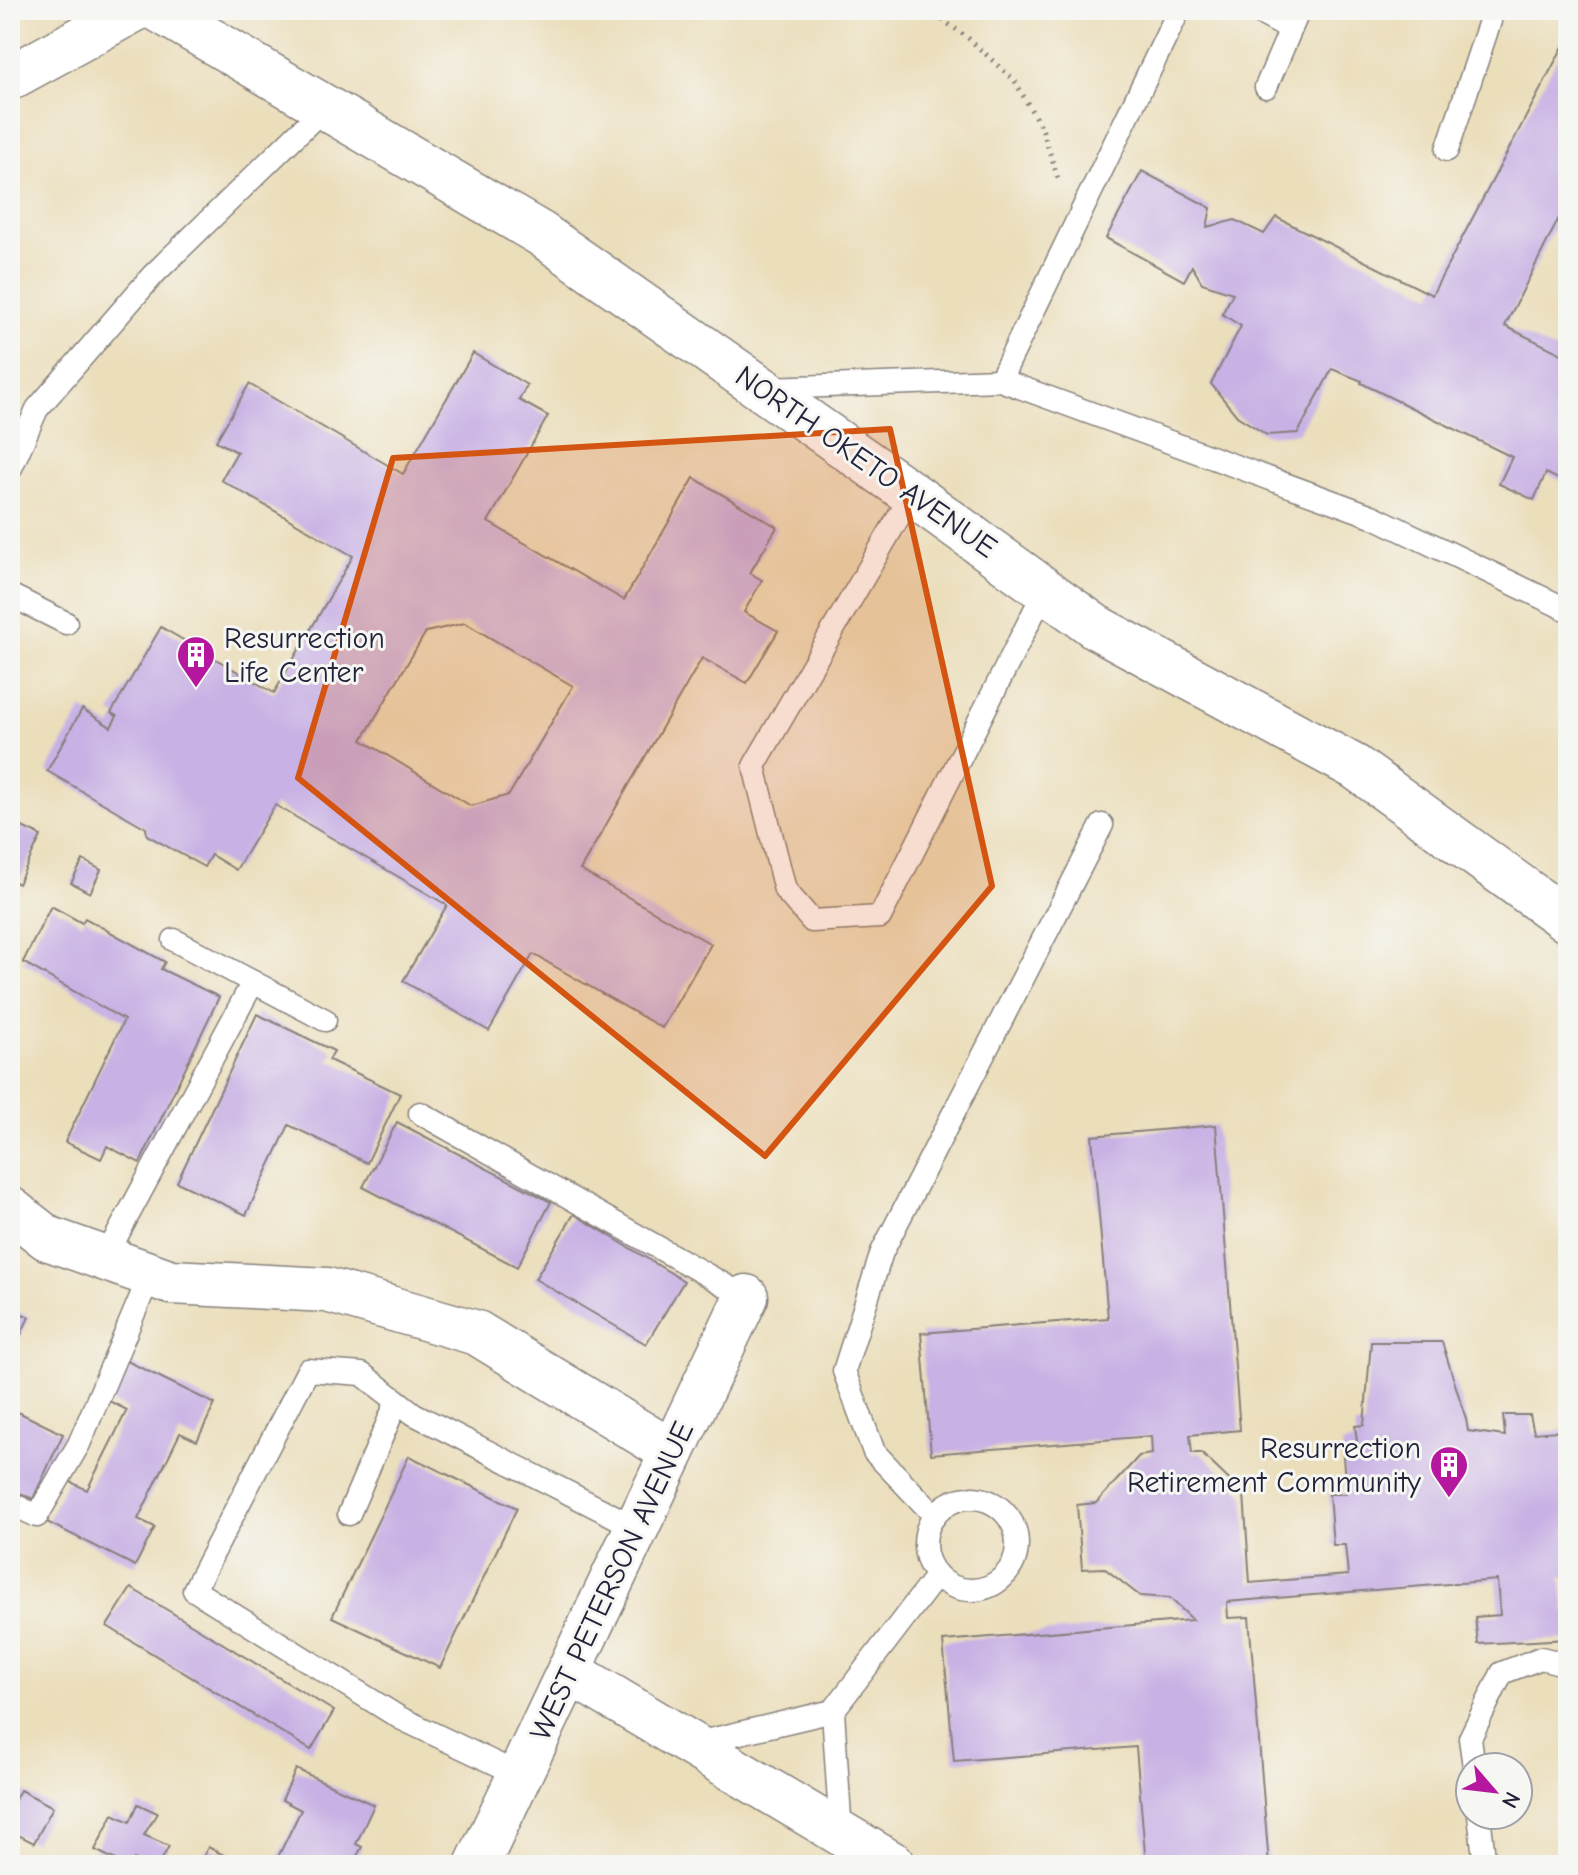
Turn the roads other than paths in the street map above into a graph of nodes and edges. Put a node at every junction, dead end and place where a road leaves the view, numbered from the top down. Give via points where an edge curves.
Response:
1 (159, 10) edge
2 (1179, 10) edge
3 (1254, 10) edge
4 (1490, 10) edge
5 (108, 16) edge
6 (1294, 20) edge
7 (16, 68) edge
8 (1266, 87) dead end
9 (325, 107) junction
10 (1447, 150) dead end
11 (1000, 380) junction
12 (762, 388) junction
13 (10, 470) edge
14 (912, 494) junction
15 (1045, 590) junction
16 (10, 595) edge
17 (1568, 610) edge
18 (66, 623) dead end
19 (1102, 825) dead end
20 (1568, 921) edge
21 (174, 940) dead end
22 (253, 982) junction
23 (325, 1020) dead end
24 (420, 1113) dead end
25 (10, 1209) edge
26 (105, 1258) junction
27 (150, 1275) junction
28 (746, 1297) joint
29 (397, 1401) junction
30 (672, 1452) junction
31 (10, 1503) edge
32 (349, 1514) dead end
33 (935, 1516) junction
34 (637, 1528) junction
35 (937, 1575) junction
36 (1568, 1665) edge
37 (570, 1672) junction
38 (833, 1711) junction
39 (691, 1744) junction
40 (1472, 1751) edge
41 (520, 1775) junction
42 (1481, 1831) edge
43 (846, 1849) edge
44 (477, 1865) edge
45 (894, 1865) edge
46 (1485, 1865) edge

1 - 9 street, NORTH OKETO AVENUE
2 - 11 lane
3 - 6 lane
4 - 10 lane
5 - 7 street
6 - 8 lane
9 - 12 street, NORTH OKETO AVENUE via 541,234
9 - 13 lane via 153,275 37,409
11 - 12 lane
11 - 17 lane via 1372,516
12 - 14 street, NORTH OKETO AVENUE
14 - 15 street, NORTH OKETO AVENUE
14 - 15 lane via 754,766 785,890 812,921 880,917
15 - 20 street, NORTH OKETO AVENUE via 1096,627 1355,767
16 - 18 lane
19 - 33 lane via 882,1252 844,1371 874,1452
21 - 22 lane
22 - 23 lane
22 - 26 lane
24 - 28 lane
25 - 26 street via 47,1238
26 - 27 street
27 - 30 street via 171,1282 327,1290 477,1333
27 - 31 lane via 79,1444 37,1516
28 - 30 street, WEST PETERSON AVENUE
29 - 32 lane
29 - 34 lane
29 - 41 lane via 362,1374 308,1370 194,1590 400,1718
30 - 34 street, WEST PETERSON AVENUE
33 - 35 lane via 925,1546
33 - 35 lane via 961,1499 978,1498 1005,1513 1018,1543 1007,1572 981,1589 965,1590
34 - 37 street, WEST PETERSON AVENUE
35 - 38 lane
36 - 40 lane via 1541,1658 1502,1673 1470,1738
37 - 39 street
37 - 41 street, WEST PETERSON AVENUE
38 - 39 lane
38 - 43 lane
39 - 43 street
41 - 44 street, WEST PETERSON AVENUE
42 - 46 lane
43 - 45 street

